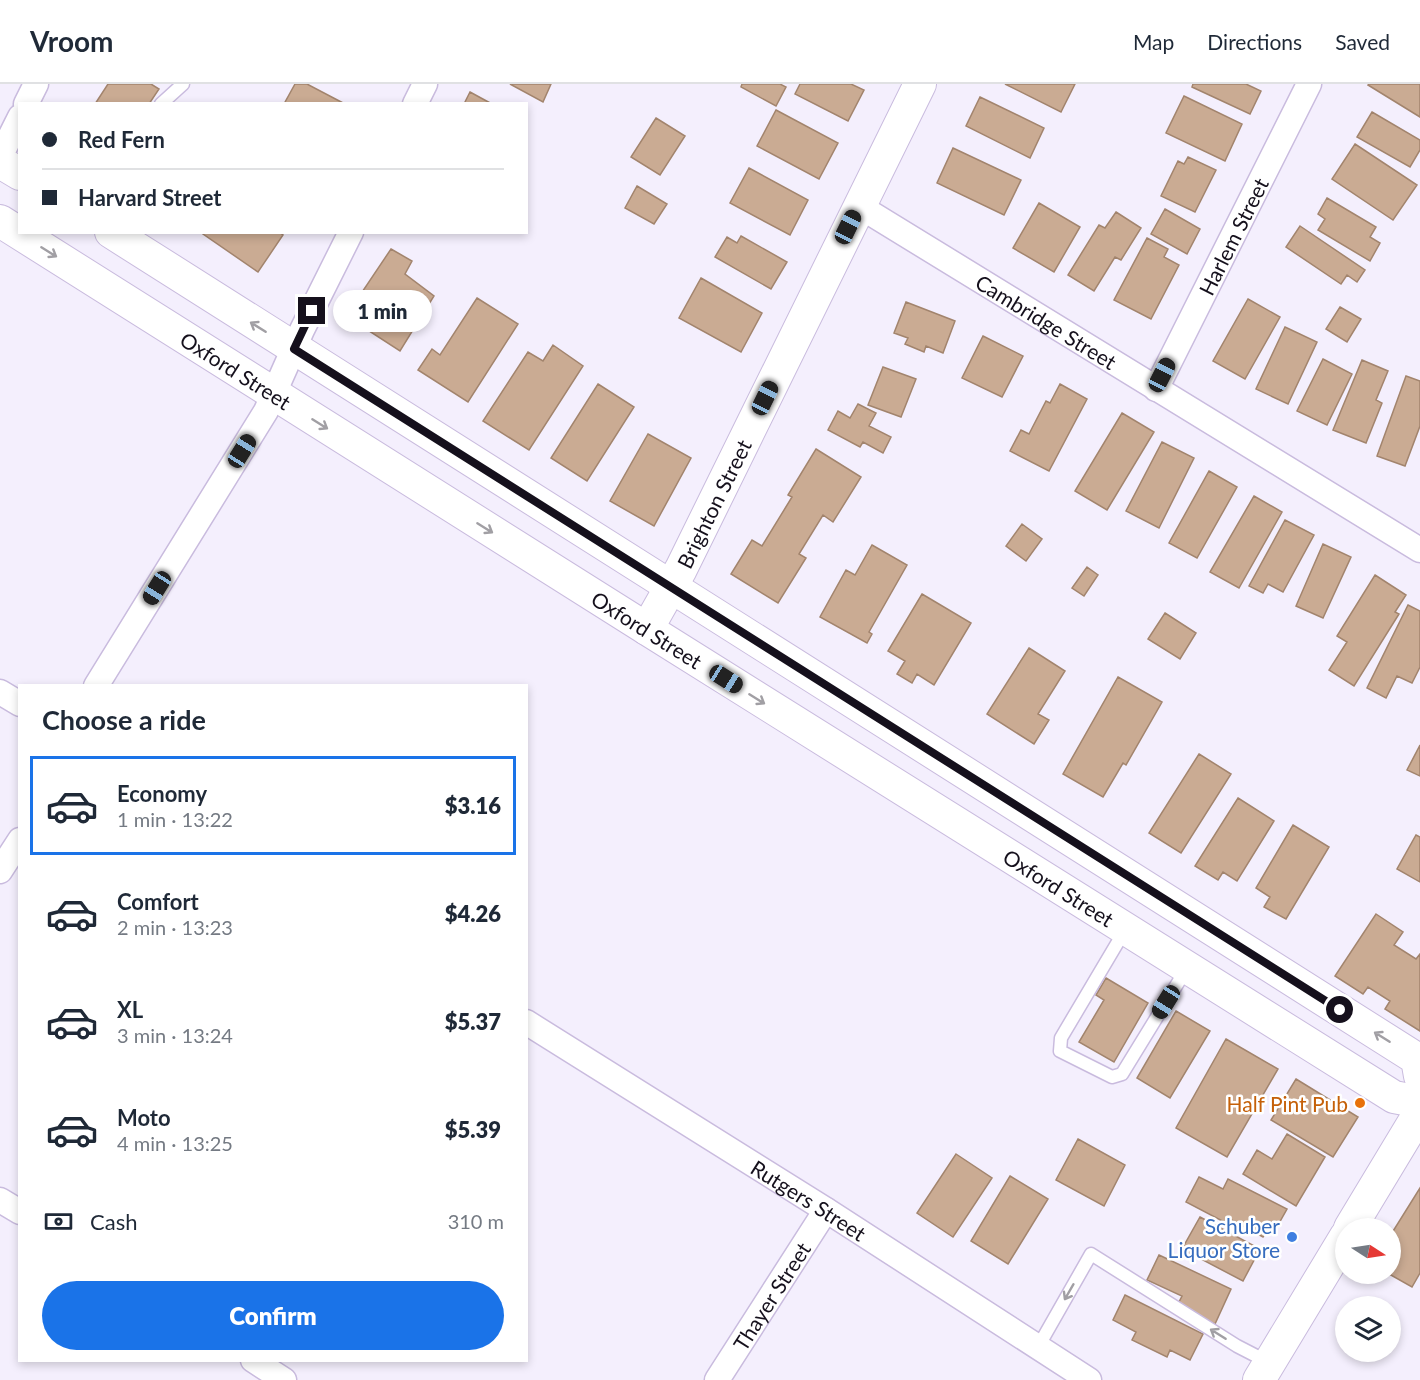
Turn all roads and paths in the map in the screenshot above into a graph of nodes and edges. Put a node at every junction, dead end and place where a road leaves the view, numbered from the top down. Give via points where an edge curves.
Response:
1 (36, 84) edge
2 (183, 84) edge
3 (425, 84) edge
4 (920, 84) edge
5 (1309, 84) edge
6 (27, 102) edge
7 (163, 102) edge
8 (416, 102) edge
9 (18, 121) edge
10 (0, 157) edge
11 (0, 162) edge
12 (18, 173) edge
13 (859, 206) junction
14 (0, 221) edge
15 (18, 232) edge
16 (20, 234) edge
17 (114, 234) edge
18 (350, 234) edge
19 (294, 349) junction
20 (1156, 389) junction
21 (274, 395) junction
22 (1420, 550) edge
23 (671, 587) junction
24 (647, 629) junction
25 (97, 684) edge
26 (0, 692) edge
27 (18, 703) edge
28 (18, 843) edge
29 (0, 871) edge
30 (1126, 929) junction
31 (1187, 968) junction
32 (528, 1023) edge
33 (1420, 1076) edge
34 (1420, 1102) edge
35 (1420, 1112) edge
36 (0, 1200) edge
37 (826, 1210) junction
38 (18, 1211) edge
39 (1356, 1218) edge
40 (1335, 1254) edge
41 (1038, 1347) junction
42 (256, 1362) edge
43 (1264, 1371) edge
44 (284, 1380) edge
45 (717, 1380) edge
46 (1089, 1380) edge

1 - 6 street
2 - 7 lane
3 - 8 street
4 - 13 street, Brighton Street
5 - 20 street, Harlem Street
9 - 10 street
11 - 12 street
13 - 20 street, Cambridge Street
13 - 23 street, Brighton Street
14 -> 15 street, Oxford Street
16 -> 21 street, Oxford Street
19 -> 17 street
18 - 19 street
19 - 21 street
19 - 23 street
20 - 22 street, Cambridge Street
21 -> 24 street, Oxford Street
21 - 25 street
23 - 24 street, Brighton Street
33 -> 23 street via 1417,1059
24 -> 30 street, Oxford Street
26 - 27 street
28 - 29 street
30 - 31 street, Oxford Street
30 - 31 lane via 1061,1038 1060,1050 1112,1077 1122,1074
31 - 34 street, Oxford Street via 1394,1098
32 - 37 street, Rutgers Street
35 - 39 street
36 - 38 street
37 - 41 street, Rutgers Street
37 - 45 street, Thayer Street
40 - 43 street
43 -> 41 lane via 1237,1346 1091,1254
41 - 46 street, Rutgers Street
42 - 44 street

